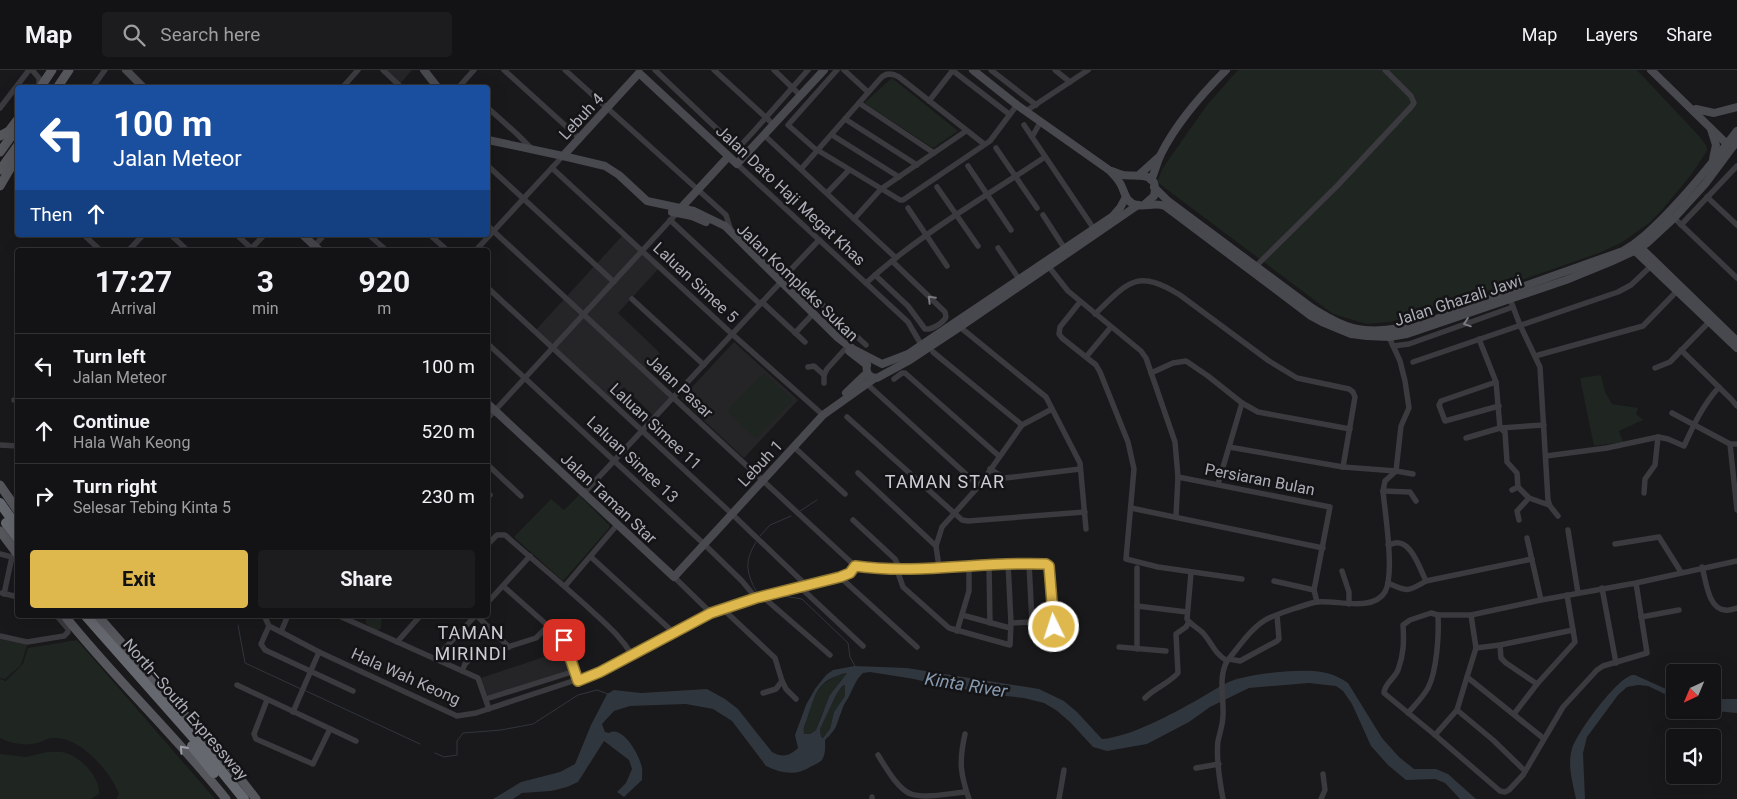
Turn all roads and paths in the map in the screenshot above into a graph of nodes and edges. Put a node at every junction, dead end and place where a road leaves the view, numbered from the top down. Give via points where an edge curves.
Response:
1 (31, 70) edge
2 (52, 70) edge
3 (57, 70) edge
4 (65, 70) edge
5 (69, 70) edge
6 (105, 70) edge
7 (126, 70) edge
8 (358, 70) edge
9 (383, 70) edge
10 (424, 70) edge
11 (428, 70) edge
12 (474, 70) edge
13 (504, 70) edge
14 (566, 70) edge
15 (655, 70) edge
16 (714, 70) edge
17 (774, 70) edge
18 (808, 70) edge
19 (824, 70) edge
20 (837, 70) edge
21 (844, 70) edge
22 (953, 70) edge
23 (972, 70) edge
24 (991, 70) edge
25 (1055, 70) edge
26 (1088, 70) edge
27 (1226, 70) edge
28 (1385, 70) edge
29 (1651, 70) edge
30 (1655, 70) edge
31 (637, 71) edge
32 (1070, 82) junction
33 (19, 85) edge
34 (39, 85) edge
35 (41, 85) edge
36 (47, 85) edge
37 (57, 85) edge
38 (57, 85) edge
39 (94, 85) edge
40 (141, 85) edge
41 (345, 85) edge
42 (399, 85) edge
43 (437, 85) edge
44 (438, 85) edge
45 (462, 85) edge
46 (793, 88) junction
47 (15, 90) edge
48 (868, 92) junction
49 (800, 95) junction
50 (929, 101) junction
51 (859, 103) junction
52 (1017, 105) junction
53 (1036, 105) junction
54 (1737, 107) edge
55 (0, 108) edge
56 (607, 108) junction
57 (1696, 109) junction
58 (490, 110) edge
59 (1026, 111) junction
60 (1009, 114) junction
61 (766, 118) junction
62 (781, 118) junction
63 (845, 120) junction
64 (1041, 121) junction
65 (15, 123) edge
66 (774, 125) junction
67 (788, 125) junction
68 (1024, 125) dead end
69 (1711, 129) junction
70 (966, 131) junction
71 (1737, 131) edge
72 (15, 132) edge
73 (832, 134) junction
74 (765, 136) junction
75 (1737, 136) edge
76 (1032, 137) junction
77 (579, 138) junction
78 (15, 142) edge
79 (490, 142) edge
80 (490, 142) edge
81 (1731, 142) edge
82 (984, 144) junction
83 (4, 148) edge
84 (996, 148) dead end
85 (532, 150) junction
86 (818, 150) junction
87 (934, 153) junction
88 (1161, 155) junction
89 (1045, 156) junction
90 (562, 157) junction
91 (728, 157) junction
92 (15, 160) edge
93 (737, 164) junction
94 (918, 164) junction
95 (1715, 165) junction
96 (968, 166) dead end
97 (0, 168) edge
98 (490, 168) edge
99 (552, 168) junction
100 (801, 169) junction
101 (1736, 169) edge
102 (849, 170) junction
103 (1110, 170) junction
104 (1137, 175) junction
105 (1016, 176) junction
106 (899, 177) junction
107 (1153, 183) junction
108 (0, 186) edge
109 (937, 187) dead end
110 (881, 189) junction
111 (698, 190) junction
112 (828, 193) junction
113 (1125, 194) junction
114 (987, 195) junction
115 (1707, 196) junction
116 (524, 199) junction
117 (1141, 205) junction
118 (908, 208) dead end
119 (1038, 208) dead end
120 (679, 210) junction
121 (1043, 215) dead end
122 (957, 216) junction
123 (1671, 216) junction
124 (854, 219) junction
125 (670, 220) junction
126 (1681, 225) junction
127 (1737, 225) edge
128 (490, 228) edge
129 (1094, 229) junction
130 (1011, 230) dead end
131 (493, 231) junction
132 (731, 231) junction
133 (490, 234) edge
134 (927, 236) junction
135 (86, 237) edge
136 (141, 237) edge
137 (173, 237) edge
138 (239, 237) edge
139 (262, 237) edge
140 (305, 237) edge
141 (323, 237) edge
142 (371, 237) edge
143 (432, 237) edge
144 (488, 237) edge
145 (819, 240) junction
146 (978, 246) dead end
147 (1636, 247) junction
148 (98, 248) edge
149 (131, 248) edge
150 (186, 248) edge
151 (250, 248) edge
152 (252, 248) edge
153 (314, 248) edge
154 (316, 248) edge
155 (384, 248) edge
156 (445, 248) edge
157 (478, 248) edge
158 (998, 248) dead end
159 (1065, 249) junction
160 (642, 251) junction
161 (894, 260) junction
162 (1237, 260) junction
163 (1610, 262) junction
164 (948, 266) dead end
165 (1256, 266) junction
166 (1049, 267) junction
167 (1654, 270) junction
168 (788, 273) junction
169 (875, 275) junction
170 (1547, 278) junction
171 (1737, 278) edge
172 (1018, 279) junction
173 (1566, 280) junction
174 (1265, 281) junction
175 (614, 282) junction
176 (780, 282) junction
177 (866, 283) junction
178 (1527, 285) junction
179 (490, 290) edge
180 (1677, 291) junction
181 (1491, 298) junction
182 (632, 299) dead end
183 (1510, 299) junction
184 (1080, 302) junction
185 (761, 303) junction
186 (1513, 307) junction
187 (1096, 314) junction
188 (583, 315) junction
189 (916, 315) junction
190 (811, 316) junction
191 (908, 322) junction
192 (1709, 322) junction
193 (1520, 325) junction
194 (960, 327) junction
195 (1111, 328) junction
196 (1362, 330) junction
197 (795, 333) junction
198 (732, 334) junction
199 (1389, 337) junction
200 (1479, 339) junction
201 (1737, 341) edge
202 (805, 342) dead end
203 (866, 345) dead end
204 (490, 346) edge
205 (922, 346) junction
206 (1393, 346) junction
207 (846, 348) junction
208 (1737, 348) edge
209 (552, 349) junction
210 (1681, 350) junction
211 (933, 352) dead end
212 (1535, 356) junction
213 (1086, 358) junction
214 (874, 360) junction
215 (1413, 362) dead end
216 (882, 364) junction
217 (704, 365) junction
218 (808, 367) dead end
219 (1655, 368) dead end
220 (867, 369) junction
221 (1151, 373) junction
222 (824, 374) junction
223 (878, 376) junction
224 (524, 379) junction
225 (894, 379) dead end
226 (1496, 382) junction
227 (824, 383) dead end
228 (867, 384) junction
229 (1719, 387) junction
230 (673, 399) junction
231 (1242, 403) junction
232 (490, 406) edge
233 (1499, 406) junction
234 (1737, 406) edge
235 (1052, 410) junction
236 (495, 411) junction
237 (1672, 413) dead end
238 (823, 415) junction
239 (490, 416) edge
240 (847, 417) dead end
241 (1022, 425) junction
242 (1544, 425) junction
243 (1693, 425) junction
244 (1500, 428) junction
245 (1350, 429) junction
246 (642, 431) junction
247 (1658, 437) junction
248 (1466, 438) dead end
249 (1730, 444) junction
250 (1737, 444) edge
251 (0, 446) edge
252 (15, 446) edge
253 (794, 447) junction
254 (1229, 447) junction
255 (999, 456) junction
256 (1546, 456) junction
257 (615, 461) junction
258 (490, 467) edge
259 (1343, 467) junction
260 (990, 469) junction
261 (1080, 469) junction
262 (1396, 471) junction
263 (858, 473) dead end
264 (1413, 474) dead end
265 (1178, 477) junction
266 (763, 481) junction
267 (1218, 484) junction
268 (0, 485) edge
269 (978, 486) junction
270 (1518, 486) junction
271 (1736, 487) edge
272 (1512, 490) dead end
273 (1383, 491) junction
274 (1644, 493) dead end
275 (583, 494) junction
276 (846, 494) dead end
277 (521, 496) dead end
278 (1529, 498) junction
279 (1416, 501) dead end
280 (0, 503) edge
281 (1550, 504) junction
282 (15, 507) edge
283 (1131, 508) junction
284 (1737, 510) edge
285 (1085, 512) junction
286 (0, 514) edge
287 (732, 514) junction
288 (954, 514) junction
289 (1176, 516) junction
290 (1558, 516) dead end
291 (853, 520) dead end
292 (1519, 520) dead end
293 (15, 524) edge
294 (617, 525) junction
295 (1086, 529) dead end
296 (1568, 530) dead end
297 (0, 531) edge
298 (15, 535) edge
299 (1527, 538) dead end
300 (490, 542) edge
301 (704, 544) junction
302 (1615, 544) dead end
303 (1388, 545) junction
304 (936, 546) junction
305 (1323, 548) junction
306 (15, 551) edge
307 (0, 554) edge
308 (530, 556) junction
309 (590, 557) junction
310 (1532, 559) junction
311 (1737, 561) edge
312 (1008, 563) junction
313 (1029, 563) junction
314 (989, 565) junction
315 (855, 566) junction
316 (969, 566) junction
317 (939, 567) junction
318 (1137, 568) dead end
319 (1702, 568) junction
320 (899, 570) junction
321 (1342, 571) dead end
322 (1681, 572) junction
323 (1191, 573) junction
324 (674, 577) junction
325 (840, 577) junction
326 (1242, 579) dead end
327 (1274, 581) dead end
328 (1426, 581) junction
329 (1388, 583) junction
330 (1636, 583) junction
331 (503, 586) junction
332 (565, 586) junction
333 (803, 586) junction
334 (1602, 588) junction
335 (1314, 590) junction
336 (2, 593) edge
337 (1578, 593) junction
338 (1567, 595) junction
339 (15, 596) edge
340 (759, 597) junction
341 (490, 600) edge
342 (1541, 600) junction
343 (1317, 602) junction
344 (1349, 604) junction
345 (1137, 606) junction
346 (1737, 608) edge
347 (724, 610) junction
348 (1679, 610) dead end
349 (1187, 612) junction
350 (711, 613) junction
351 (962, 615) junction
352 (1277, 615) junction
353 (1438, 615) junction
354 (1471, 615) junction
355 (1641, 617) junction
356 (59, 618) edge
357 (66, 618) edge
358 (80, 618) edge
359 (88, 618) edge
360 (100, 618) edge
361 (265, 618) edge
362 (287, 618) edge
363 (344, 618) edge
364 (418, 618) edge
365 (473, 618) edge
366 (479, 618) edge
367 (1189, 622) junction
368 (990, 623) junction
369 (269, 626) junction
370 (548, 626) junction
371 (1010, 626) junction
372 (1054, 627) dead end
373 (1573, 630) junction
374 (956, 631) junction
375 (280, 632) junction
376 (673, 632) junction
377 (0, 636) edge
378 (397, 642) junction
379 (1500, 645) junction
380 (863, 646) dead end
381 (509, 647) junction
382 (917, 647) dead end
383 (1119, 647) dead end
384 (1137, 648) junction
385 (1476, 648) junction
386 (1166, 651) dead end
387 (320, 652) junction
388 (632, 655) junction
389 (830, 655) dead end
390 (435, 659) junction
391 (1228, 660) junction
392 (1616, 663) junction
393 (311, 671) junction
394 (462, 671) junction
395 (575, 671) junction
396 (1467, 678) junction
397 (578, 681) junction
398 (782, 681) junction
399 (1537, 684) junction
400 (237, 685) dead end
401 (353, 691) dead end
402 (763, 692) dead end
403 (1145, 698) dead end
404 (486, 699) junction
405 (796, 699) dead end
406 (267, 700) junction
407 (489, 709) junction
408 (1456, 710) junction
409 (293, 712) junction
410 (1408, 713) junction
411 (1514, 714) junction
412 (330, 729) junction
413 (965, 734) dead end
414 (1435, 734) junction
415 (1543, 738) junction
416 (356, 741) dead end
417 (878, 755) dead end
418 (1219, 764) junction
419 (1196, 768) dead end
420 (1064, 770) dead end
421 (1525, 771) junction
422 (1323, 774) dead end
423 (966, 792) junction
424 (226, 799) edge
425 (236, 799) edge
426 (244, 799) edge
427 (256, 799) edge
428 (968, 799) edge
429 (1059, 799) edge
430 (1223, 799) edge
431 (1321, 799) edge

1 - 33 street
1 - 34 street via 39,78
2 - 35 main road
3 - 36 main road
4 - 37 main road
5 - 38 main road
6 - 39 street
7 - 40 main road
8 - 41 street
9 - 42 street
10 - 43 main road
11 - 44 main road
12 - 45 street
13 - 77 street
14 - 56 street
15 - 61 street via 733,144 742,144
16 - 61 street
17 - 46 street
18 - 46 street
19 - 49 main road
20 - 67 street
21 - 48 street
22 - 50 street
22 - 60 street
23 - 52 main road
24 - 53 street
25 - 32 street
26 - 32 street
27 - 88 main road via 1203,92
28 - 165 street via 1414,103
29 - 69 main road
30 - 57 main road
31 - 56 main road, Lebuh 4
31 - 91 main road, Jalan Dato Haji Megat Khas
32 - 53 street
46 - 49 street
46 - 61 street
47 - 55 street
48 - 50 street via 882,77 893,74
48 - 51 street
49 - 62 main road
50 - 70 street
51 - 63 street
51 - 87 street
52 - 59 main road
52 - 60 street
53 - 59 street
54 - 57 main road via 1714,113
56 - 77 main road, Lebuh 4
56 - 111 street
57 - 81 main road
58 - 85 street
59 - 64 main road
60 - 82 street
61 - 66 street
62 - 66 main road
62 - 67 street
63 - 73 street
63 - 94 street
64 - 76 street
64 - 103 main road
65 - 83 main road
66 - 74 main road
67 - 86 street
68 - 76 street
69 - 81 main road
69 - 95 main road via 1716,145
70 - 82 street
70 - 87 street
71 - 81 main road
72 - 83 main road
73 - 86 street
73 - 106 street
74 - 93 main road
74 - 100 street
75 - 81 main road
76 - 89 street
77 - 90 main road, Lebuh 4
78 - 83 main road
79 - 85 main road, Jalan Kompleks Sukan
80 - 90 main road, Jalan Kompleks Sukan
81 - 95 main road
82 - 110 street via 903,200
83 - 97 main road
83 - 97 main road
84 - 105 street
85 - 90 main road, Jalan Kompleks Sukan
86 - 100 street
86 - 102 street
87 - 94 street
88 - 104 main road
88 - 107 main road
89 - 105 street
89 - 129 street
90 - 99 street, Lebuh 4
90 - 120 main road, Jalan Kompleks Sukan via 605,169 645,204 656,209
91 - 93 main road, Jalan Dato Haji Megat Khas
91 - 111 main road
92 - 108 main road
93 - 145 street, Jalan Dato Haji Megat Khas
94 - 106 street
95 - 123 main road
96 - 114 street
98 - 116 street
99 - 116 street, Lebuh 4
99 - 160 street, Laluan Simee 5
100 - 112 street
101 - 115 street
102 - 110 street
102 - 112 street
103 - 104 main road
103 - 113 main road
104 - 107 main road via 1144,175
104 - 113 main road via 1126,182
105 - 114 street
105 - 119 street
106 - 110 street
107 - 117 main road via 1155,191 1151,200
107 - 165 main road, Jalan Ghazali Jawi via 1168,201
109 - 122 street
110 - 124 street
111 - 120 main road
111 - 132 street via 726,215
112 - 124 street
113 - 117 main road via 1132,203
113 - 129 main road via 1118,211
114 - 122 street
114 - 130 street
115 - 126 street
115 - 127 street
116 - 131 street, Lebuh 4
116 - 175 street
117 - 162 main road, Jalan Ghazali Jawi via 1165,206
117 - 166 main road
118 - 134 street
120 - 125 street
120 - 132 main road, Jalan Kompleks Sukan via 694,211
120 - 176 main road, Jalan Kompleks Sukan via 723,229
121 - 159 street
122 - 134 street
122 - 146 street
123 - 126 street
123 - 147 main road, Jalan Ghazali Jawi via 1647,243
124 - 161 street
125 - 160 street
125 - 185 street
126 - 171 street
128 - 131 street, Jalan Pasar
129 - 159 main road
131 - 133 street, Lebuh 4
131 - 188 street, Jalan Pasar
132 - 176 main road, Jalan Kompleks Sukan
134 - 161 street
134 - 164 street
135 - 148 street
136 - 149 street
137 - 150 street
138 - 151 street
139 - 152 street
140 - 153 main road
141 - 154 street
142 - 155 street
143 - 156 street
144 - 157 street, Lebuh 4
145 - 168 street
145 - 177 street, Jalan Dato Haji Megat Khas
147 - 163 main road, Jalan Ghazali Jawi
147 - 167 main road
147 - 170 main road, Jalan Ghazali Jawi
147 - 201 main road
158 - 172 street
159 - 172 main road
160 - 175 street
160 - 198 street, Laluan Simee 5
161 - 169 street
189 -> 161 street via 927,330 946,317 945,312
162 - 165 main road
162 - 174 main road, Jalan Ghazali Jawi
163 - 167 main road via 1633,258
163 - 173 main road, Jalan Ghazali Jawi
165 - 174 main road via 1255,270
165 - 196 main road, Jalan Ghazali Jawi via 1312,308 1333,320
166 - 184 street
166 - 194 main road
167 - 180 main road
167 - 193 street via 1624,290
168 - 176 street
168 - 203 street
169 - 177 street
169 - 189 street
170 - 173 main road
170 - 178 main road, Jalan Ghazali Jawi
172 - 205 main road
173 - 183 main road, Jalan Ghazali Jawi
174 - 199 main road, Jalan Ghazali Jawi via 1327,325 1351,334
175 - 188 street
176 - 185 street
176 - 190 main road, Jalan Kompleks Sukan
176 - 214 main road, Jalan Kompleks Sukan via 837,337
177 - 191 street, Jalan Dato Haji Megat Khas
178 - 181 main road, Jalan Ghazali Jawi
178 - 183 main road
179 - 209 street, Laluan Simee 11
180 - 192 main road
180 - 212 street via 1643,326
181 - 183 main road
181 - 196 main road, Jalan Ghazali Jawi via 1405,327
182 - 217 street
183 - 186 street
183 - 199 main road, Jalan Ghazali Jawi via 1419,331
184 - 187 street
184 - 213 street via 1059,332
185 - 197 street
185 - 198 street
186 - 193 street
186 -> 206 street, Jalan Ghazali Jawi via 1409,344
187 - 195 street
187 - 245 street via 1118,292 1140,280 1169,288 1297,378 1353,392
188 - 209 street
188 - 230 street, Jalan Pasar
189 - 191 street
190 - 197 street
190 - 207 main road, Jalan Kompleks Sukan
191 - 205 street, Jalan Dato Haji Megat Khas
192 - 208 main road
192 - 210 street
193 - 200 street
193 - 212 street
194 - 223 main road via 910,360
194 - 235 street via 1046,397
195 - 213 street
195 - 221 street via 1141,351
196 - 199 main road
197 - 202 street
198 - 217 street
198 - 238 street, Laluan Simee 5
199 - 206 street
200 - 215 street
200 - 226 street
204 - 224 street, Laluan Simee 13
205 - 216 main road via 898,360
206 - 262 street via 1405,381 1408,408 1401,426
207 - 220 main road, Jalan Kompleks Sukan
207 - 222 street
209 - 224 street
209 - 246 street, Laluan Simee 11
210 - 219 street via 1670,362
210 - 229 street
211 - 241 street
212 - 242 street via 1540,367
213 - 283 street via 1100,372 1128,442 1134,469
214 - 216 main road, Jalan Kompleks Sukan
214 - 220 main road
216 - 223 main road via 884,370
217 - 230 street
218 - 222 street via 814,366
220 - 223 main road, Jalan Kompleks Sukan via 870,376
220 - 238 main road
221 - 231 street via 1186,361
221 - 265 street via 1175,442
222 - 227 street
223 - 228 main road, Lebuh 1
224 - 236 street
224 - 257 street, Laluan Simee 13
225 - 255 street via 905,373
226 - 233 street
226 - 233 street via 1441,400 1439,404 1445,421
228 - 238 main road, Lebuh 1
228 - 269 street
229 - 234 street
229 - 243 street
230 - 246 street
230 - 266 street, Jalan Pasar
231 - 245 street via 1258,412
231 - 254 street
232 - 236 main road, Jalan Taman Star
233 - 244 street
235 - 241 street
235 - 261 street via 1080,463
236 - 239 street
236 - 275 main road, Jalan Taman Star
237 - 243 street
238 - 253 main road, Lebuh 1
240 - 288 street
241 - 255 street
242 - 244 street
242 - 256 street
243 - 247 street via 1684,446
243 - 249 street
244 - 248 street
244 - 270 street via 1505,432 1508,462 1517,473
245 - 259 street
246 - 257 street
246 - 287 street, Laluan Simee 11
247 - 256 street
247 - 274 street via 1655,465 1645,479
249 - 250 street
249 - 271 street
251 - 252 street
253 - 266 main road, Lebuh 1
253 - 276 street
254 - 259 street
254 - 267 street
255 - 260 street
256 - 281 street
257 - 275 street
257 - 301 street, Laluan Simee 13
258 - 277 street
259 - 262 street
260 - 261 street via 1005,478
260 - 269 street
261 - 285 street
262 - 264 street
262 - 273 street via 1385,481
263 - 304 street
265 - 267 street, Persiaran Bulan
265 - 289 street
266 - 287 main road, Lebuh 1
266 - 315 street, Jalan Pasar
267 - 305 street, Persiaran Bulan via 1330,507
268 - 282 main road
269 - 288 street
270 - 272 street
270 - 278 street
271 - 284 street
273 - 279 street via 1410,492
273 - 303 street
275 - 294 main road, Jalan Taman Star
278 - 281 street
278 - 292 street via 1517,511
280 - 293 highway
281 - 290 street
283 - 289 street
283 - 323 street via 1126,559
285 - 288 street via 968,522
285 - 295 street
286 - 298 highway
287 - 301 main road, Lebuh 1
287 - 333 street, Laluan Simee 11
288 - 304 street via 942,527
289 - 305 street
291 - 320 street via 891,555
294 - 309 street
294 - 324 main road, Jalan Taman Star
296 - 337 street
297 - 306 main road
299 - 310 street
300 - 308 street via 499,534 505,535
301 - 324 main road, Lebuh 1
301 - 340 street, Laluan Simee 13
302 - 322 street via 1658,537
303 - 328 street via 1399,542 1405,545
303 - 329 street
304 - 317 street
305 - 335 street, Persiaran Bulan
307 - 336 street via 12,557
308 - 331 street
308 - 332 street
309 - 332 street
309 - 376 street
310 - 328 street
310 - 342 street
311 - 319 street
312 - 313 street
312 - 314 street
312 - 371 street
313 - 371 street via 1032,622
313 - 372 street via 1049,566
314 - 316 street
314 - 368 street
315 - 320 street
315 - 325 street via 850,573
316 - 317 street
316 - 351 street via 969,591
317 - 320 street
318 - 345 street
319 - 322 street
319 - 346 street via 1711,600 1717,607 1725,610
320 - 374 street via 904,587 944,625
321 - 344 street via 1350,592
322 - 330 street
323 - 326 street
323 - 349 street
324 - 350 street, Jalan Taman Star
325 - 333 street, Hala Wah Keong
325 - 382 street
327 - 335 street
328 - 329 street via 1412,590
329 - 344 street via 1384,593 1374,601
330 - 334 street
330 - 355 street
331 - 341 street
331 - 370 street
332 - 388 street via 625,642
333 - 340 street, Hala Wah Keong
333 - 380 street, Laluan Simee 11
334 - 337 street
334 - 392 street
335 - 343 street, Persiaran Bulan
336 - 339 street
337 - 338 street
338 - 342 street
338 - 373 street
340 - 347 street, Hala Wah Keong
340 - 389 street, Laluan Simee 13
342 - 354 street
343 - 344 street
343 - 352 street
345 - 349 street
345 - 384 street
347 - 350 street, Hala Wah Keong
347 - 398 street via 775,658
348 - 355 street
349 - 367 street
350 - 376 street, Hala Wah Keong
351 - 368 street
351 - 374 street
352 - 391 street via 1258,625
352 - 391 street via 1277,641 1240,661
353 - 354 street
353 - 410 street via 1438,645 1432,674 1428,687
353 - 410 street via 1431,613 1403,625 1402,658 1397,673 1384,688 1384,694
354 - 385 street
355 - 392 street via 1648,652
356 - 377 street via 68,629 64,636 28,642
424 -> 357 main road
358 - 425 highway, North–South Expressway
359 - 426 highway, North–South Expressway
360 - 427 main road
361 - 369 street
362 - 375 street
363 - 378 street
364 - 378 street
365 - 390 street
366 - 381 street
367 - 391 street via 1204,634 1214,651
367 - 403 street via 1176,634 1178,672
368 - 371 street
369 - 375 street, Hala Wah Keong
369 - 393 street via 262,638 262,647
370 - 381 street via 538,637
370 - 395 street via 564,641
371 - 374 street via 1010,645
373 - 379 street
373 - 399 street via 1572,646
375 - 387 street, Hala Wah Keong
376 - 388 street, Hala Wah Keong
378 - 390 street
379 - 385 street
379 - 399 street via 1501,658
381 - 394 street via 470,660
383 - 384 street
384 - 386 street
385 - 396 street
387 - 393 street
387 - 407 street, Hala Wah Keong via 457,716
388 - 397 street, Hala Wah Keong
390 - 394 street
391 - 418 street via 1222,678
392 - 415 street via 1603,666 1592,675 1563,707
393 - 401 street
393 - 409 street
394 - 404 street via 478,678
395 - 397 street
395 - 404 street
396 - 408 street
396 - 411 street
397 - 407 street, Hala Wah Keong
398 - 402 street via 776,688
398 - 405 street
399 - 411 street
400 - 406 street
404 - 407 street
406 - 409 street
406 - 412 street via 254,734 256,739 313,764
408 - 414 street
408 - 421 street
409 - 412 street
410 - 414 street
411 - 415 street
412 - 416 street
413 - 423 street via 961,776
414 - 421 street via 1500,791 1510,790
415 - 421 street
417 - 423 street via 898,785 910,794
418 - 419 street
418 - 430 street
420 - 429 street
422 - 431 street via 1325,790
423 - 428 street

